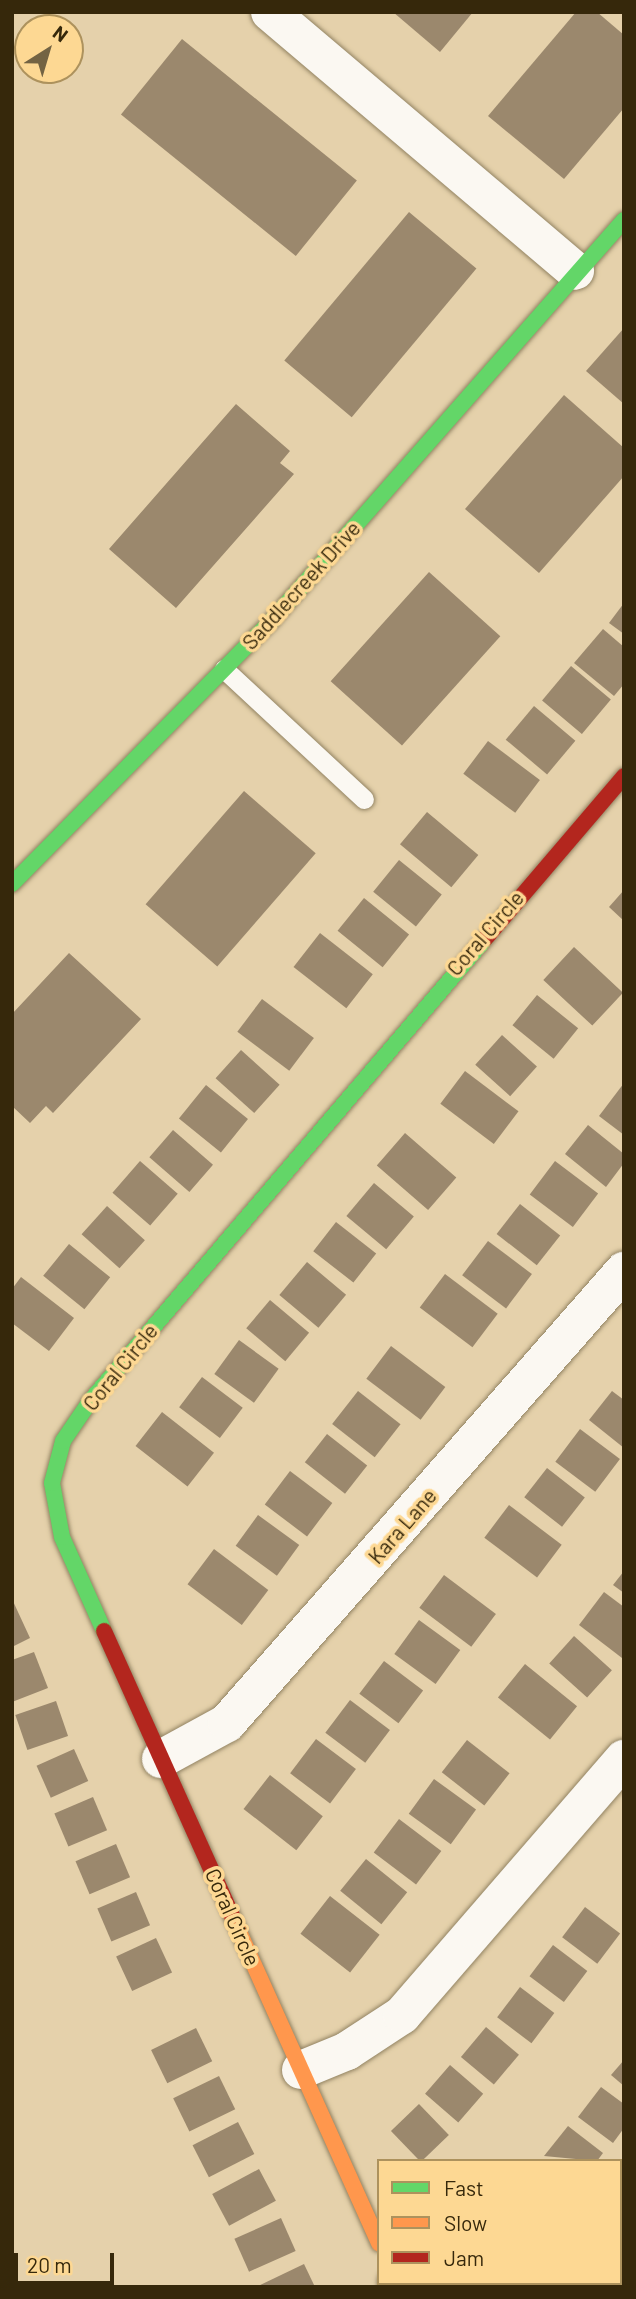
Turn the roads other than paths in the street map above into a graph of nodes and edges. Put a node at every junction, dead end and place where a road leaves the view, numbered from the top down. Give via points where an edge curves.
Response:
1 (270, 12) edge
2 (624, 220) edge
3 (575, 271) junction
4 (224, 669) junction
5 (624, 776) edge
6 (364, 799) dead end
7 (12, 884) edge
8 (624, 1271) edge
9 (162, 1759) junction
10 (624, 1759) edge
11 (301, 2070) junction
12 (377, 2239) edge

1 - 3 street
2 - 3 street, Saddlecreek Drive
3 - 4 street, Saddlecreek Drive
4 - 6 lane
4 - 7 street, Saddlecreek Drive
5 - 9 street, Coral Circle via 490,926 91,1400 63,1441 52,1483 62,1537
8 - 9 street, Kara Lane via 227,1723
9 - 11 street, Coral Circle
10 - 11 street via 402,2015 347,2051
11 - 12 street, Coral Circle

